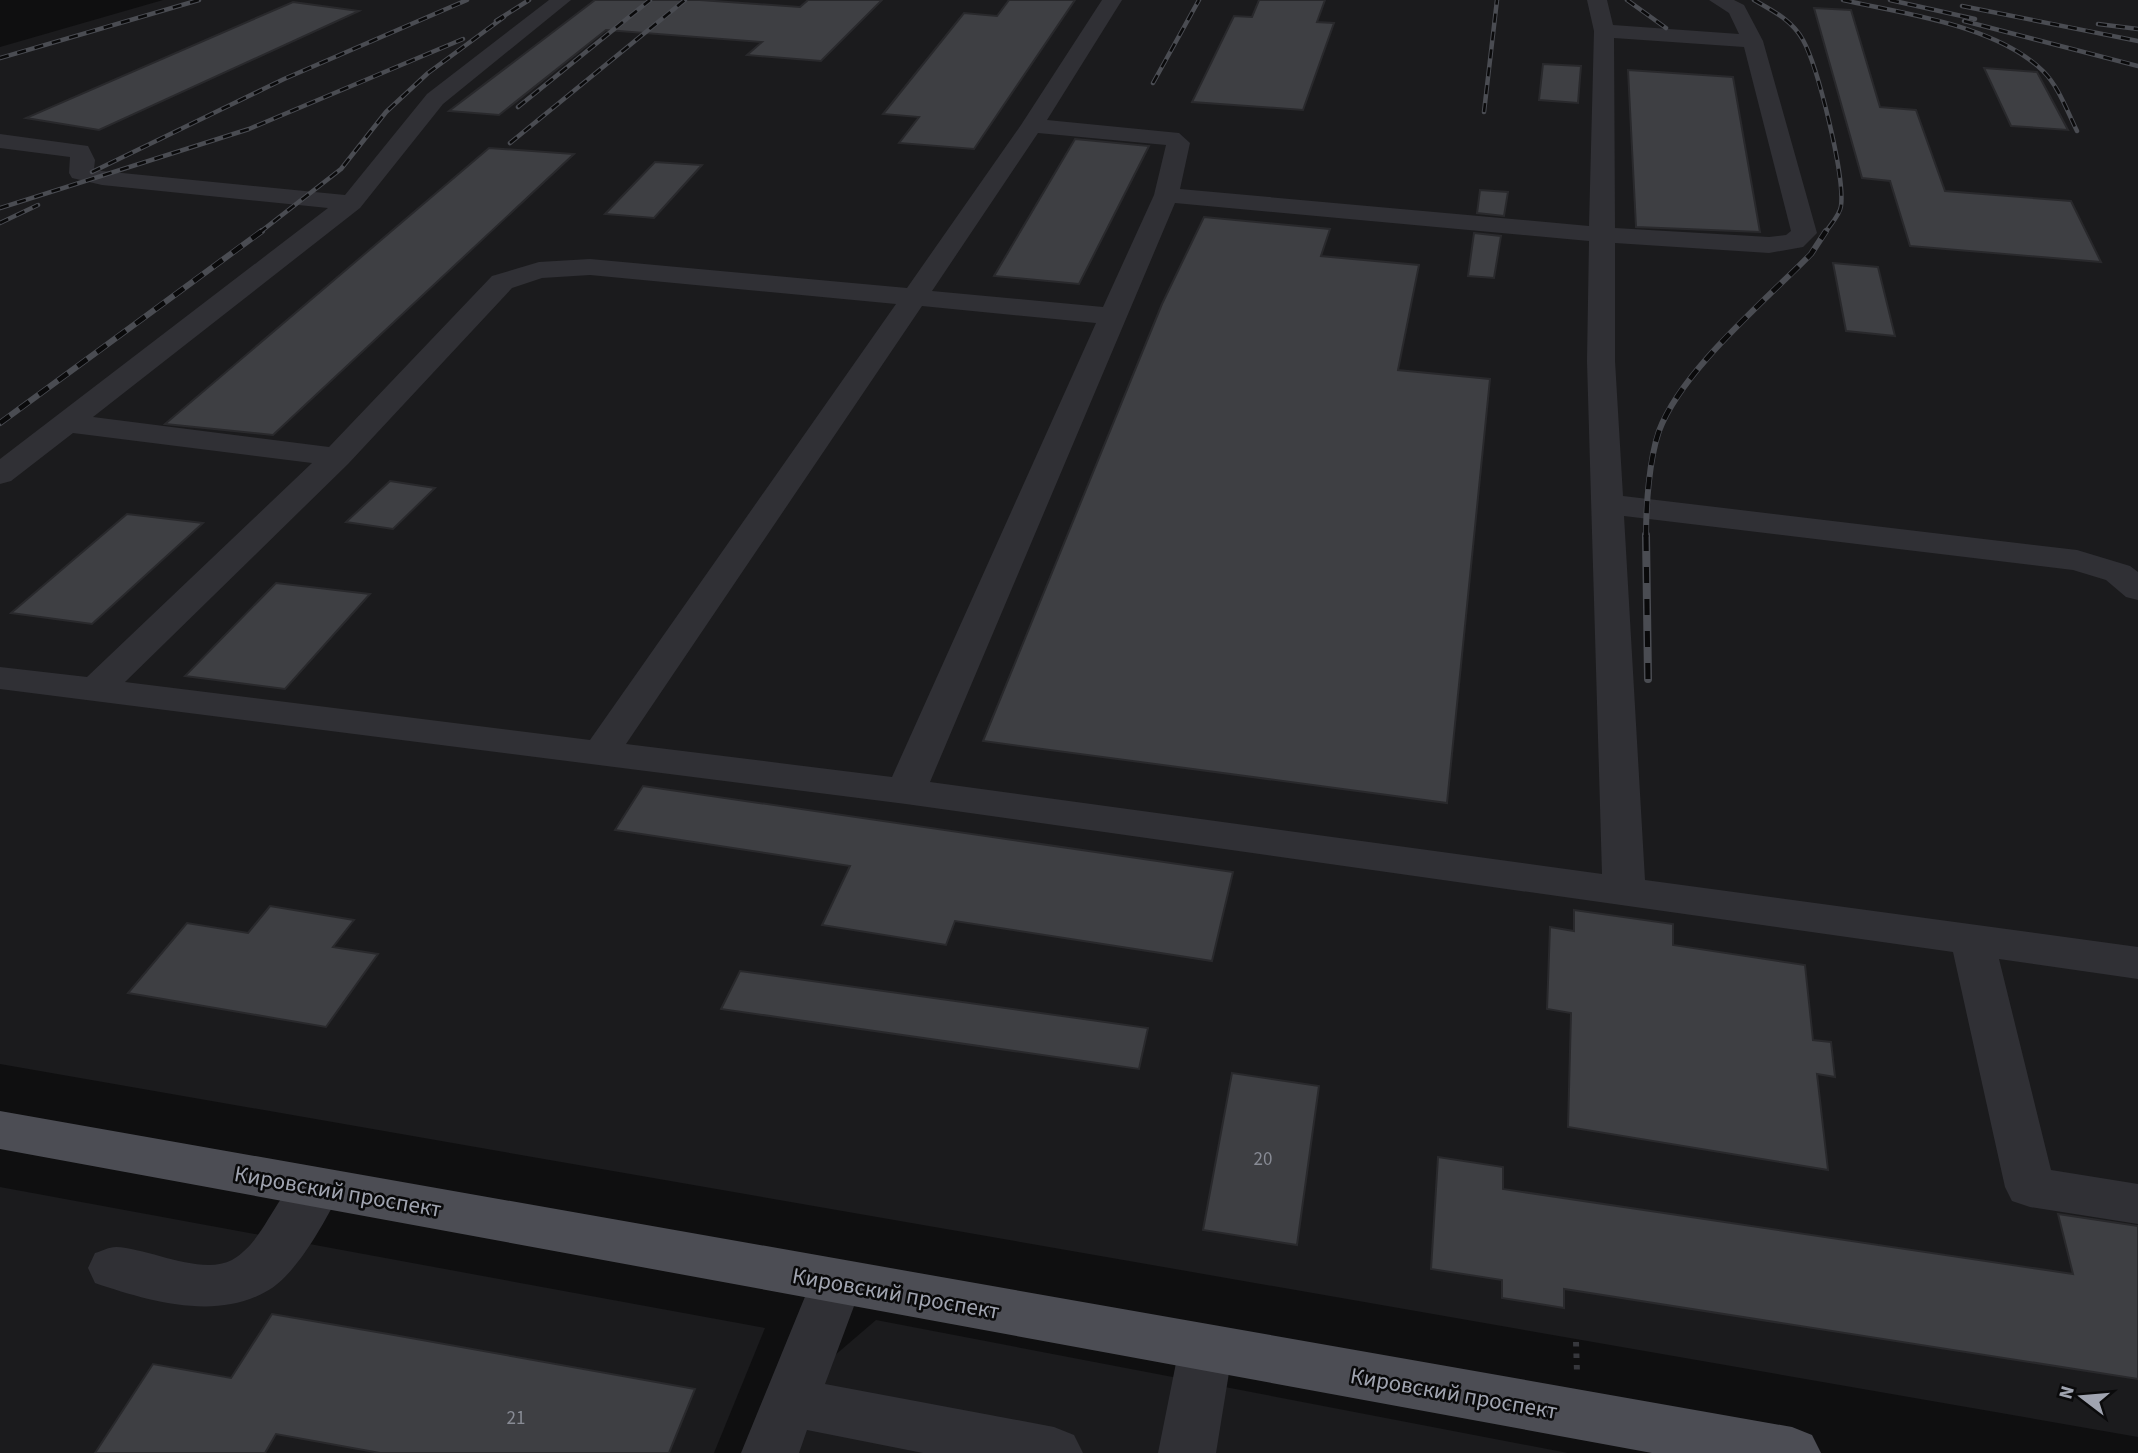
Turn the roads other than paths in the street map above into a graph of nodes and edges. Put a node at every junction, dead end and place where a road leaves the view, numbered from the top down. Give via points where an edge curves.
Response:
1 (561, 0) edge
2 (1112, 0) edge
3 (1597, 0) edge
4 (1719, 0) edge
5 (1604, 31) junction
6 (1753, 41) junction
7 (1032, 126) junction
8 (0, 141) edge
9 (1166, 195) junction
10 (351, 203) junction
11 (1603, 235) junction
12 (916, 296) junction
13 (1113, 316) junction
14 (67, 423) junction
15 (337, 457) junction
16 (0, 474) edge
17 (1608, 504) junction
18 (2138, 590) edge
19 (0, 678) edge
20 (93, 692) junction
21 (600, 754) junction
22 (906, 791) junction
23 (1624, 893) junction
24 (1973, 941) junction
25 (2138, 963) edge
26 (0, 1130) edge
27 (317, 1188) junction
28 (2138, 1204) edge
29 (114, 1268) dead end
30 (838, 1282) junction
31 (1206, 1349) junction
32 (789, 1402) junction
33 (770, 1453) edge
34 (1054, 1453) edge
35 (1187, 1453) edge
36 (1791, 1453) edge

1 - 10 street via 435,99
2 - 7 street
3 - 5 street
4 - 6 street via 1737,9
5 - 6 street
5 - 11 street
6 - 11 street via 1804,233 1794,242 1769,245
7 - 9 street via 1171,138 1178,143
7 - 12 street
8 - 10 street via 80,151 81,173 102,178
9 - 11 street
9 - 13 street
10 - 14 street
11 - 17 street via 1601,361
12 - 13 street
12 - 15 street via 590,267 538,270 502,282
12 - 21 street
13 - 22 street
14 - 15 street
14 - 16 street
15 - 20 street
17 - 18 street via 2077,560 2118,573
17 - 23 street
19 - 20 street
20 - 21 street
21 - 22 street
22 - 23 street
23 - 24 street
24 - 25 street
24 - 28 street via 2030,1187
26 - 27 main road, Кировский проспект
27 - 29 street via 263,1265 241,1280 211,1286
27 - 30 main road, Кировский проспект
30 - 31 main road, Кировский проспект
30 - 32 street
31 - 35 street
31 - 36 main road, Кировский проспект
32 - 33 street
32 - 34 street

